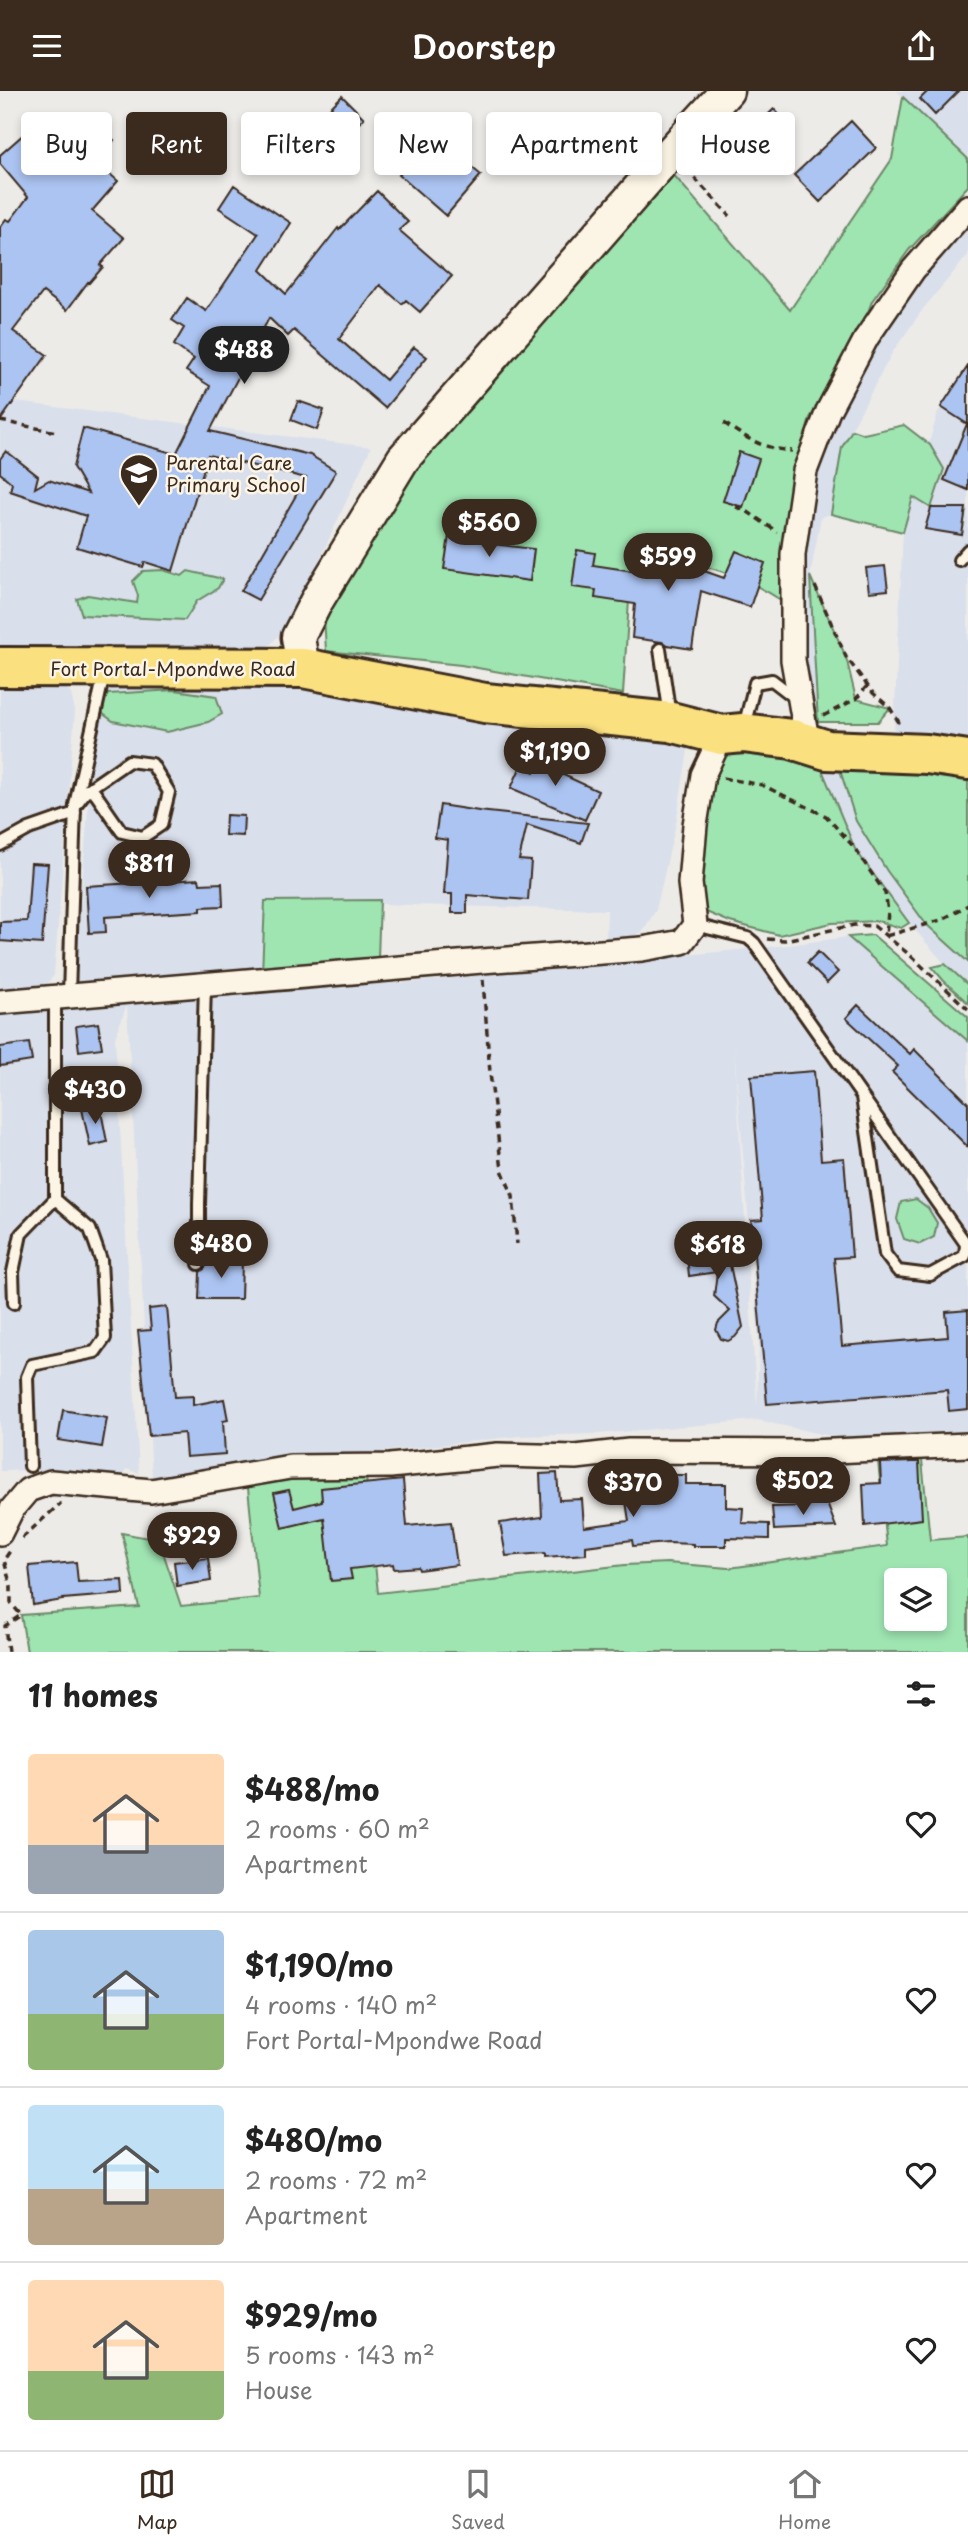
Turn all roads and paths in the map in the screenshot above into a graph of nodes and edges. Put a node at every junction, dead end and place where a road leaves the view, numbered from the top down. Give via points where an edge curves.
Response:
1 (727, 91) edge
2 (671, 152) junction
3 (968, 207) edge
4 (730, 216) dead end
5 (0, 421) edge
6 (724, 423) dead end
7 (57, 432) dead end
8 (812, 453) junction
9 (736, 507) dead end
10 (968, 550) edge
11 (793, 554) junction
12 (959, 560) dead end
13 (660, 649) dead end
14 (0, 667) edge
15 (105, 668) junction
16 (303, 668) junction
17 (867, 685) junction
18 (800, 702) junction
19 (671, 722) junction
20 (732, 734) junction
21 (810, 741) junction
22 (927, 754) junction
23 (968, 759) edge
24 (703, 775) junction
25 (87, 790) junction
26 (75, 809) junction
27 (0, 845) edge
28 (968, 905) edge
29 (695, 925) junction
30 (886, 936) junction
31 (748, 938) junction
32 (482, 961) junction
33 (205, 984) junction
34 (62, 996) junction
35 (0, 1002) edge
36 (968, 1009) edge
37 (862, 1097) junction
38 (55, 1199) junction
39 (517, 1244) dead end
40 (967, 1244) edge
41 (199, 1264) dead end
42 (14, 1303) dead end
43 (968, 1445) edge
44 (30, 1466) dead end
45 (84, 1484) junction
46 (0, 1532) edge
47 (8, 1652) edge

1 - 2 street
2 - 4 path
2 - 16 street via 403,459 298,637
3 - 8 street via 913,270 867,337 828,411
5 - 7 path
6 - 8 path via 767,448
8 - 11 street via 805,471
9 - 11 path via 788,540
10 - 12 lane
11 - 17 path via 810,576 846,657
11 - 18 street via 793,660
13 - 19 lane
14 - 15 highway, Fort Portal-Mpondwe Road
15 - 16 highway, Fort Portal-Mpondwe Road
15 - 26 lane
16 - 19 highway, Fort Portal-Mpondwe Road via 485,703
17 - 21 path via 856,699 819,717
17 - 22 path
18 - 20 lane via 772,680 755,683
18 - 21 street
19 - 20 highway, Fort Portal-Mpondwe Road
20 - 21 highway, Fort Portal-Mpondwe Road
20 - 24 street
21 - 22 highway, Fort Portal-Mpondwe Road
22 - 23 highway, Fort Portal-Mpondwe Road
24 - 29 street via 691,872
24 - 30 path via 762,785 826,816 885,893
25 - 25 lane via 129,761 152,764 169,792 162,825 143,837 122,832 95,793
25 - 26 lane
26 - 27 lane
26 - 34 lane
28 - 30 path via 941,920
29 - 31 lane
29 - 32 street via 682,941 659,947
30 - 31 path via 874,926 854,925 785,940
30 - 36 path
31 - 37 lane
32 - 33 street
32 - 39 path via 502,1170 513,1196
33 - 34 street
33 - 41 lane
34 - 35 street
34 - 38 lane
37 - 40 lane
37 - 40 lane via 885,1254 898,1271 929,1275 965,1256
38 - 42 lane via 21,1234 13,1272
38 - 44 lane via 90,1229 101,1260 105,1338 94,1352 32,1365 27,1377
43 - 45 street via 810,1452 629,1451 576,1457 498,1455 390,1466 290,1467 151,1491
45 - 46 street via 51,1482 27,1490
45 - 47 path via 15,1544 4,1560 11,1603 21,1615 5,1626

